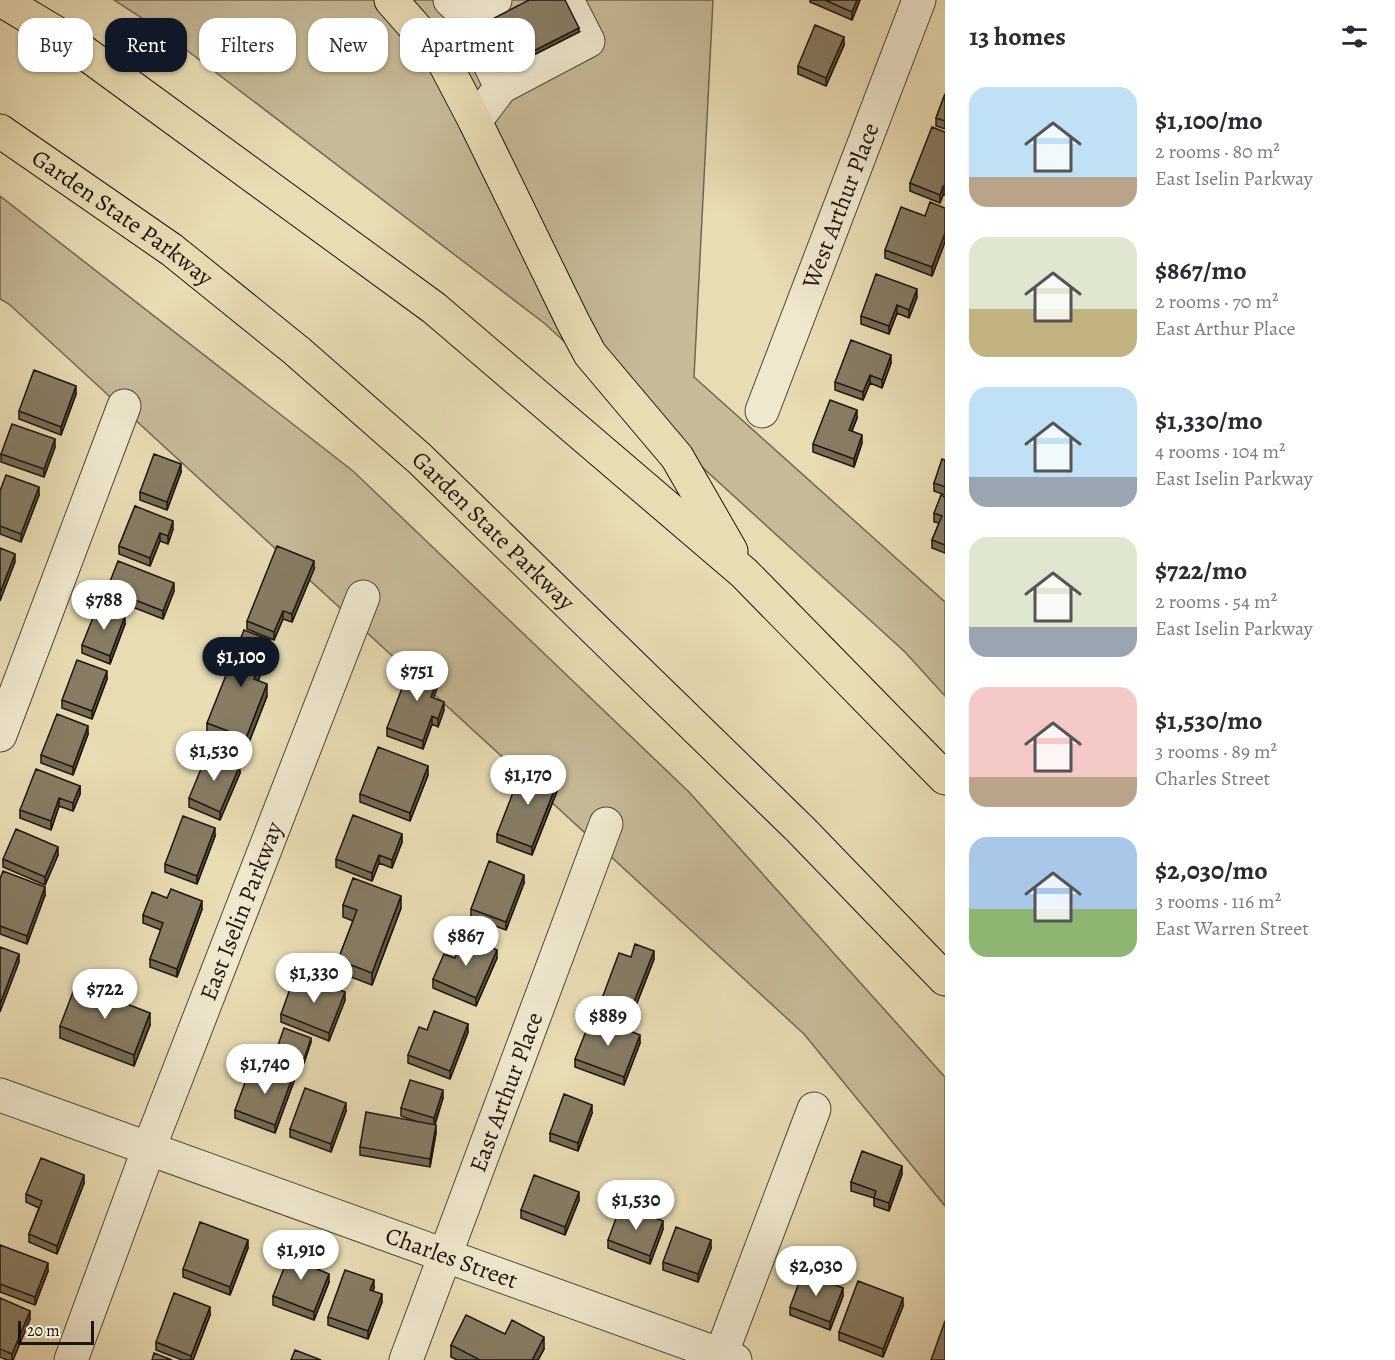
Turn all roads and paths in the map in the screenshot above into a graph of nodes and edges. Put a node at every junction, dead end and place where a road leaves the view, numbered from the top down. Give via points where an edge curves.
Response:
1 (1, 0) edge
2 (391, 0) edge
3 (567, 0) edge
4 (919, 0) edge
5 (498, 6) edge
6 (458, 8) edge
7 (501, 87) junction
8 (475, 121) junction
9 (0, 131) edge
10 (124, 406) dead end
11 (762, 411) dead end
12 (744, 573) junction
13 (363, 597) dead end
14 (0, 735) edge
15 (945, 778) edge
16 (606, 824) dead end
17 (945, 980) edge
18 (0, 1095) edge
19 (814, 1109) dead end
20 (149, 1148) junction
21 (446, 1256) junction
22 (725, 1358) edge
23 (71, 1360) edge
24 (406, 1360) edge

1 - 12 highway via 63,37 434,308
2 - 8 highway via 442,58
3 - 7 street via 568,47 529,65
4 - 11 street, West Arthur Place
5 - 6 street
6 - 7 street
7 - 8 street
8 - 12 highway via 590,354 677,458
9 - 17 highway, Garden State Parkway via 172,250 297,351 420,459 801,830
10 - 14 street
12 - 15 highway
13 - 20 street, East Iselin Parkway
16 - 21 street, East Arthur Place
18 - 20 street, Charles Street
19 - 22 street
20 - 21 street, Charles Street
20 - 23 street, East Iselin Parkway
21 - 22 street, Charles Street
21 - 24 street, East Arthur Place

